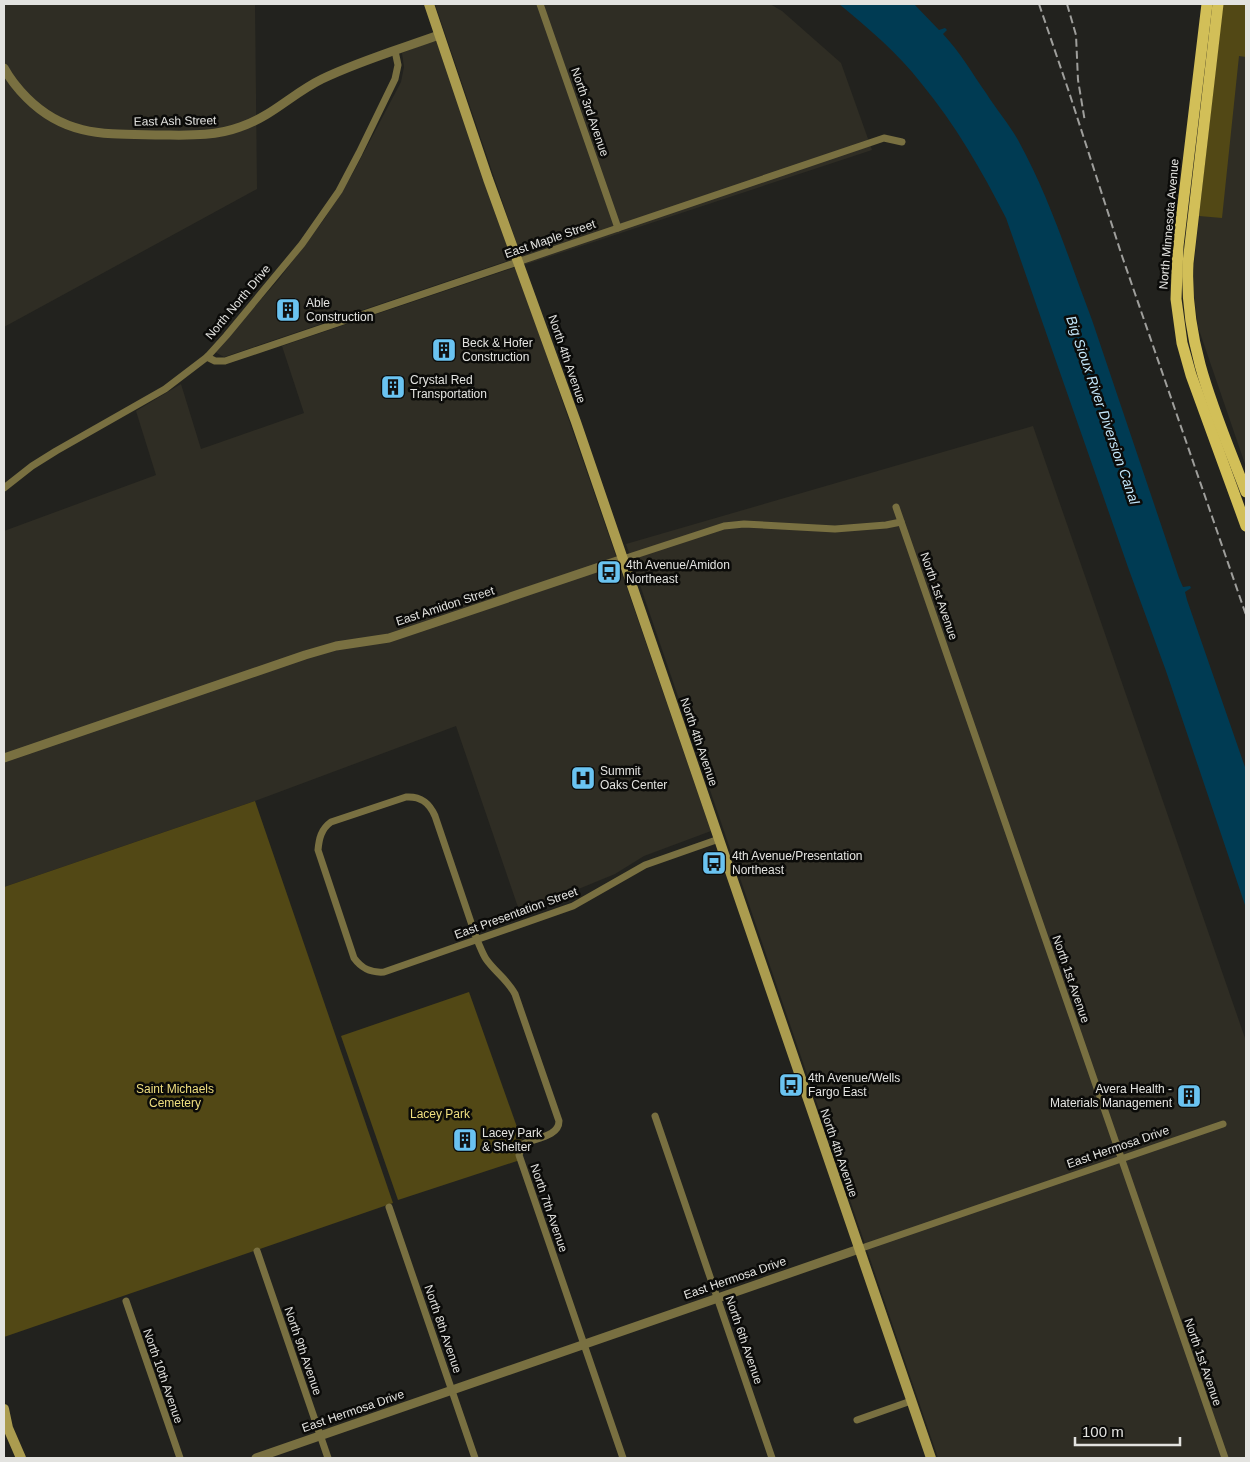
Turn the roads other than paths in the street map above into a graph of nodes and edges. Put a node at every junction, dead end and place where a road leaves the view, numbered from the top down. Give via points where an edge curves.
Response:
1 (429, 4) edge
2 (540, 4) edge
3 (1207, 4) edge
4 (1218, 4) edge
5 (439, 35) junction
6 (395, 51) junction
7 (4, 68) edge
8 (902, 142) dead end
9 (618, 228) junction
10 (518, 261) junction
11 (207, 356) junction
12 (1220, 425) junction
13 (1246, 472) edge
14 (4, 488) edge
15 (1246, 492) edge
16 (896, 507) dead end
17 (901, 522) junction
18 (1246, 526) edge
19 (623, 559) junction
20 (4, 758) edge
21 (719, 839) junction
22 (478, 940) junction
23 (371, 971) joint
24 (655, 1116) dead end
25 (1223, 1124) dead end
26 (1121, 1159) junction
27 (389, 1207) dead end
28 (859, 1248) junction
29 (256, 1251) dead end
30 (717, 1298) junction
31 (126, 1301) dead end
32 (583, 1344) junction
33 (452, 1390) junction
34 (911, 1401) junction
35 (4, 1409) edge
36 (857, 1420) dead end
37 (6, 1425) edge
38 (320, 1436) junction
39 (21, 1458) edge
40 (180, 1458) edge
41 (256, 1458) edge
42 (328, 1458) edge
43 (476, 1458) edge
44 (623, 1458) edge
45 (772, 1458) edge
46 (931, 1458) edge
47 (1225, 1458) edge

1 - 5 main road
2 - 9 street, North 3rd Avenue
3 - 18 main road, North Minnesota Avenue via 1178,246 1178,314 1190,375
4 - 12 main road, North Minnesota Avenue via 1187,284 1196,353
5 - 6 street, East Ash Street
5 - 10 main road, North 4th Avenue
6 - 7 street, East Ash Street via 321,79 242,127 198,135 118,134 65,125 30,102
6 - 11 street, North North Drive via 398,65 395,79 338,191 302,244
8 - 9 street, East Maple Street via 884,138
9 - 10 street, East Maple Street
10 - 11 street, East Maple Street via 225,361
10 - 19 main road, North 4th Avenue
11 - 14 street, North North Drive via 165,389 56,451
12 - 13 main road
12 - 15 main road, North Minnesota Avenue
16 - 17 street, North 1st Avenue
17 - 19 street, East Amidon Street via 835,529 744,524 724,526
17 - 26 street, North 1st Avenue
19 - 20 street, East Amidon Street via 389,638 336,646 305,655
19 - 21 main road, North 4th Avenue
21 - 22 street, East Presentation Street via 645,865 573,906
21 - 28 main road, North 4th Avenue
22 - 23 street, East Presentation Street via 384,972
22 - 23 street, North 7th Avenue via 436,816 422,799 406,797 331,822 319,837 318,850 354,958 359,965
22 - 32 street, North 7th Avenue via 486,960 510,984 515,994 559,1121 558,1128 552,1133 523,1144 519,1155
24 - 30 street, North 6th Avenue
25 - 26 street, East Hermosa Drive
26 - 28 street, East Hermosa Drive
26 - 47 street, North 1st Avenue
27 - 33 street, North 8th Avenue
28 - 30 street, East Hermosa Drive
28 - 34 main road, North 4th Avenue
29 - 38 street, North 9th Avenue
30 - 32 street, East Hermosa Drive
30 - 45 street, North 6th Avenue
31 - 40 street, North 10th Avenue
32 - 33 street, East Hermosa Drive
32 - 44 street, North 7th Avenue
33 - 38 street, East Hermosa Drive
33 - 43 street, North 8th Avenue
34 - 36 street
34 - 46 main road, North 4th Avenue
35 - 37 main road
37 - 39 main road
38 - 41 street, East Hermosa Drive
38 - 42 street, North 9th Avenue

